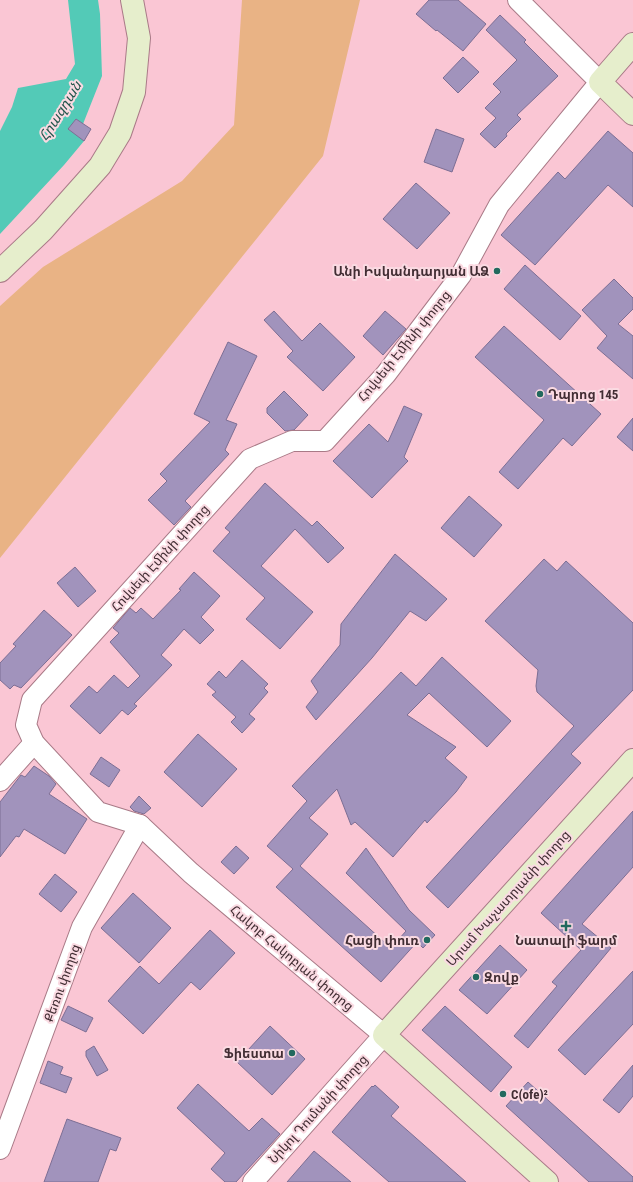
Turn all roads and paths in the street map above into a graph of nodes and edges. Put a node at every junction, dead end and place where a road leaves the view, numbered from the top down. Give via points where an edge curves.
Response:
1 (132, 0) edge
2 (518, 0) edge
3 (633, 44) edge
4 (600, 82) junction
5 (633, 114) edge
6 (0, 271) edge
7 (34, 743) junction
8 (633, 760) edge
9 (0, 781) edge
10 (140, 825) junction
11 (384, 1035) junction
12 (0, 1149) edge
13 (253, 1182) edge
14 (547, 1182) edge

1 - 6 street via 139,38 134,92 120,134 100,166 43,230
2 - 4 street
3 - 4 street, Հովսեփ Էմինի փողոց
4 - 5 street
4 - 7 street, Հովսեփ Էմինի փողոց via 499,204 461,274 386,374 325,441 292,440 250,459 32,700 26,725
7 - 9 street
7 - 10 street, Հակոբ Հակոբյան փողոց via 98,812
8 - 11 street, Արամ Խաչատրյանի փողոց
10 - 11 street, Հակոբ Հակոբյան փողոց via 191,873
10 - 12 street, Քեռու փողոց via 82,927
11 - 13 street, Նիկոլ Դումանի փողոց
11 - 14 street, Հակոբ Հակոբյան փողոց

